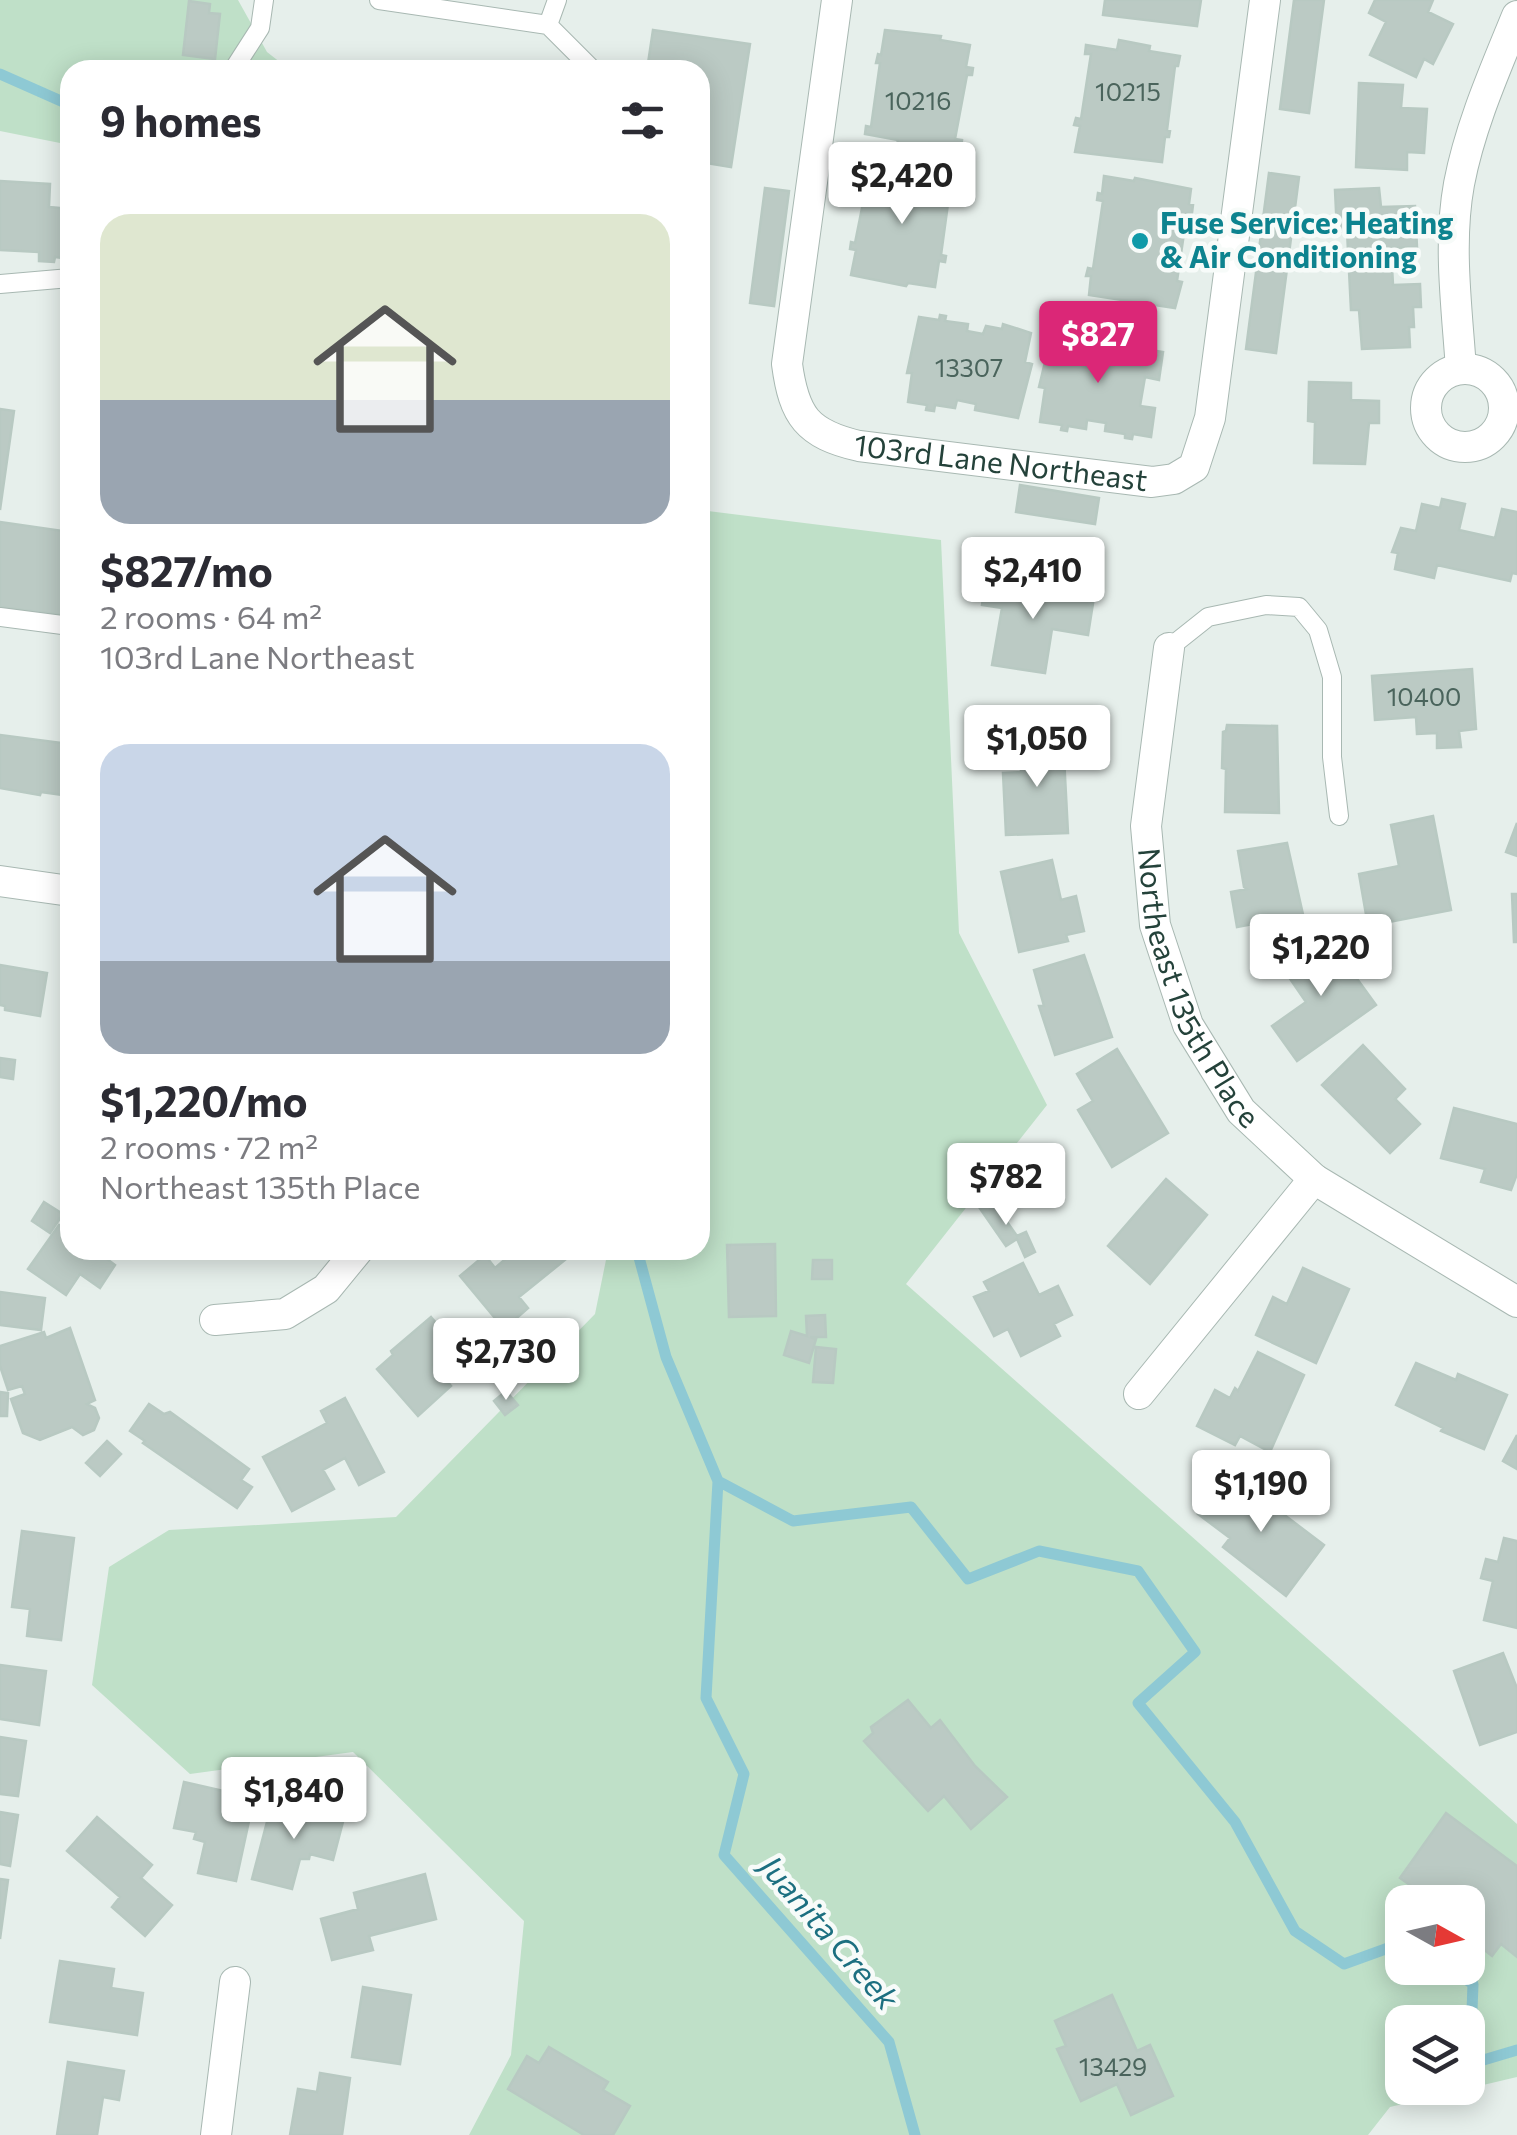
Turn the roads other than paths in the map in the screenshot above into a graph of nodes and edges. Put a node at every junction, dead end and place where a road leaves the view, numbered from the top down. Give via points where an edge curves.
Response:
1 (264, 0) edge
2 (379, 0) edge
3 (556, 0) edge
4 (837, 0) edge
5 (1265, 0) edge
6 (1517, 16) edge
7 (548, 26) junction
8 (239, 60) edge
9 (582, 60) edge
10 (60, 279) edge
11 (0, 284) edge
12 (1462, 369) dead end
13 (0, 617) edge
14 (60, 625) edge
15 (1170, 648) joint
16 (1338, 816) dead end
17 (0, 881) edge
18 (60, 890) edge
19 (1314, 1179) junction
20 (350, 1260) edge
21 (1517, 1302) edge
22 (215, 1320) dead end
23 (1139, 1394) dead end
24 (236, 1982) dead end
25 (216, 2135) edge

1 - 8 lane via 260,28
2 - 7 lane
3 - 7 lane
4 - 5 street, 103rd Lane Northeast via 787,364 792,398 808,423 832,440 859,446 1152,482 1194,467 1210,418
6 - 12 street via 1459,185 1455,275
7 - 9 lane
10 - 11 lane
13 - 14 lane
15 - 16 lane via 1208,617 1299,607 1318,630 1332,677
15 - 19 street, Northeast 135th Place via 1146,826 1154,925 1188,1024 1241,1111
17 - 18 street
19 - 21 street, Northeast 135th Place
19 - 23 street
20 - 22 street via 326,1290 285,1314
24 - 25 street

